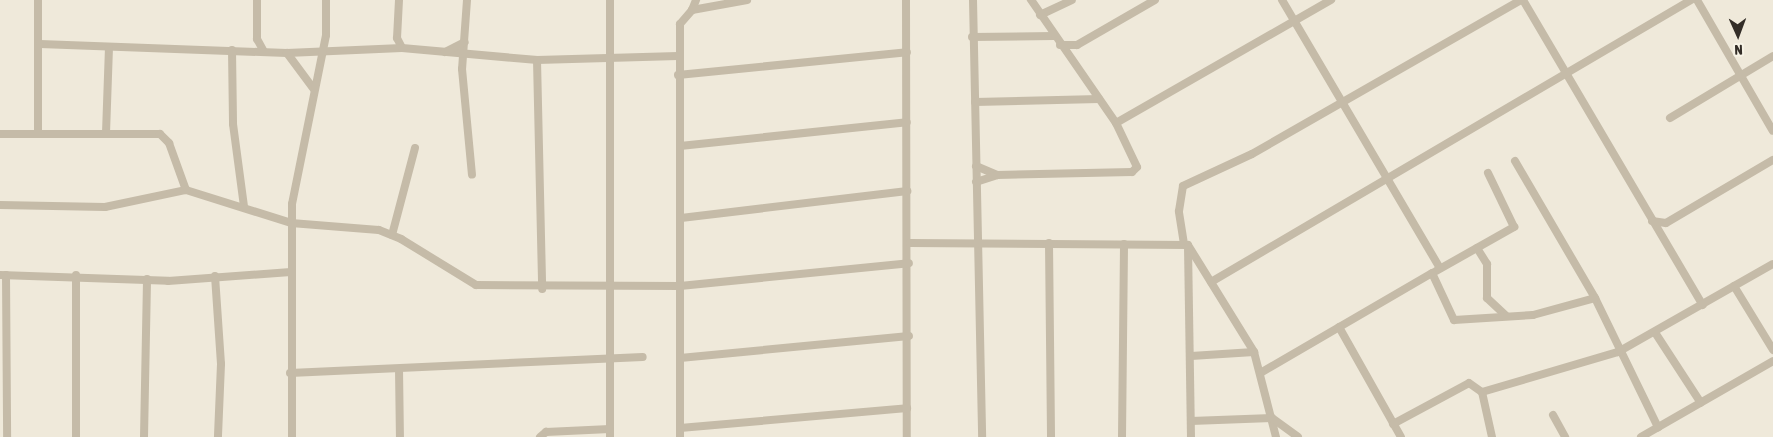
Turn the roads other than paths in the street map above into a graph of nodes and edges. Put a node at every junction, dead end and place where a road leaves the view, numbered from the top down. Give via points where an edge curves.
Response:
1 (38, 0) edge
2 (256, 0) edge
3 (326, 0) edge
4 (399, 0) edge
5 (466, 0) edge
6 (610, 0) edge
7 (696, 0) edge
8 (747, 0) edge
9 (906, 0) edge
10 (973, 0) edge
11 (1031, 0) edge
12 (1072, 0) edge
13 (1154, 0) edge
14 (1282, 0) edge
15 (1331, 0) edge
16 (1522, 0) edge
17 (1691, 0) edge
18 (1697, 0) edge
19 (692, 10) junction
20 (1040, 15) junction
21 (1294, 20) junction
22 (1054, 36) junction
23 (972, 37) junction
24 (397, 38) junction
25 (257, 39) junction
26 (465, 42) junction
27 (40, 44) junction
28 (1077, 45) junction
29 (1060, 46) junction
30 (109, 48) junction
31 (402, 48) junction
32 (321, 49) junction
33 (390, 49) junction
34 (232, 50) junction
35 (246, 50) junction
36 (263, 50) junction
37 (445, 52) junction
38 (907, 52) junction
39 (287, 53) junction
40 (464, 54) junction
41 (678, 56) junction
42 (1773, 56) edge
43 (612, 59) junction
44 (537, 60) junction
45 (1072, 61) junction
46 (678, 75) junction
47 (1569, 75) junction
48 (1742, 76) junction
49 (313, 88) junction
50 (1099, 99) junction
51 (975, 102) junction
52 (1343, 103) junction
53 (1670, 118) dead end
54 (907, 122) junction
55 (1116, 122) junction
56 (1773, 131) edge
57 (106, 133) junction
58 (0, 134) edge
59 (38, 134) junction
60 (680, 146) junction
61 (415, 148) dead end
62 (1773, 160) edge
63 (1515, 161) dead end
64 (976, 166) junction
65 (1488, 173) dead end
66 (472, 175) dead end
67 (997, 175) junction
68 (1387, 178) junction
69 (976, 182) junction
70 (186, 190) junction
71 (907, 191) junction
72 (0, 205) edge
73 (244, 206) junction
74 (681, 218) junction
75 (1652, 221) junction
76 (291, 223) junction
77 (1666, 223) junction
78 (392, 235) junction
79 (1661, 236) junction
80 (910, 243) junction
81 (1050, 243) junction
82 (1124, 244) junction
83 (979, 245) junction
84 (1186, 245) junction
85 (1477, 248) junction
86 (909, 263) junction
87 (1773, 264) edge
88 (1440, 268) junction
89 (291, 272) junction
90 (1432, 273) junction
91 (3, 275) edge
92 (76, 275) junction
93 (215, 276) junction
94 (147, 280) junction
95 (1211, 282) junction
96 (610, 286) junction
97 (680, 286) junction
98 (1734, 286) junction
99 (542, 289) junction
100 (1596, 298) junction
101 (1703, 305) junction
102 (1506, 316) junction
103 (1339, 327) junction
104 (1656, 334) junction
105 (909, 336) junction
106 (1615, 338) junction
107 (1634, 344) junction
108 (1773, 350) edge
109 (1254, 352) junction
110 (1618, 352) junction
111 (1191, 356) junction
112 (609, 357) junction
113 (643, 357) dead end
114 (680, 358) junction
115 (1773, 361) edge
116 (399, 369) junction
117 (1262, 372) junction
118 (290, 373) junction
119 (1482, 392) junction
120 (1701, 403) junction
121 (907, 408) junction
122 (1553, 415) dead end
123 (1272, 418) junction
124 (1191, 420) junction
125 (1394, 424) junction
126 (1658, 427) junction
127 (680, 428) junction
128 (610, 433) edge
129 (7, 437) edge
130 (76, 437) edge
131 (144, 437) edge
132 (218, 437) edge
133 (292, 437) edge
134 (400, 437) edge
135 (540, 437) edge
136 (680, 437) edge
137 (907, 437) edge
138 (982, 437) edge
139 (1051, 437) edge
140 (1122, 437) edge
141 (1191, 437) edge
142 (1276, 437) edge
143 (1298, 437) edge
144 (1401, 437) edge
145 (1492, 437) edge
146 (1564, 437) edge
147 (1641, 437) edge

1 - 27 street
2 - 25 street
3 - 32 street via 328,25
4 - 24 street
5 - 26 street
6 - 43 street
7 - 19 street
8 - 19 street
9 - 38 street
10 - 23 street
11 - 20 street
12 - 20 street
13 - 28 street
14 - 21 street
15 - 21 street
16 - 47 street
16 - 52 street
17 - 47 street
18 - 48 street
19 - 41 street via 680,24
20 - 22 street
21 - 52 street
21 - 55 street
22 - 23 street
22 - 29 street
23 - 51 street
24 - 31 street
24 - 33 street
25 - 35 street
25 - 36 street
26 - 37 street
26 - 40 street
27 - 30 street
27 - 59 street
28 - 29 street
28 - 45 street
29 - 45 street
30 - 34 street
30 - 57 street
31 - 33 street
31 - 37 street
32 - 33 street
32 - 39 street
32 - 49 street
34 - 35 street
34 - 73 street via 233,124
35 - 36 street
36 - 39 street
37 - 40 street
38 - 46 street
38 - 54 street
39 - 49 street
40 - 44 street
40 - 66 street
41 - 43 street
41 - 46 street
42 - 48 street
43 - 44 street
43 - 96 street
44 - 99 street
45 - 50 street
46 - 60 street
47 - 68 street
47 - 75 street
48 - 53 street
48 - 56 street
49 - 76 street
50 - 51 street
50 - 55 street
51 - 64 street
52 - 68 street
52 - 84 street via 1182,186 1179,211
54 - 60 street
54 - 71 street
55 - 67 street via 1136,157 1135,170
57 - 59 street
57 - 70 street via 163,136
58 - 59 street
60 - 74 street
61 - 78 street
62 - 77 street
63 - 100 street
64 - 67 street
64 - 69 street
65 - 85 street via 1514,228
67 - 69 street
68 - 88 street
68 - 95 street
69 - 83 street
70 - 72 street via 106,207
70 - 73 street
71 - 74 street
71 - 80 street
73 - 76 street
74 - 97 street
75 - 77 street
75 - 79 street
76 - 78 street via 355,226
76 - 89 street
77 - 79 street
78 - 99 street via 462,280
79 - 101 street
80 - 83 street
80 - 86 street
81 - 82 street
81 - 83 street
81 - 139 street
82 - 84 street
82 - 140 street
83 - 138 street
84 - 95 street
84 - 111 street
85 - 88 street
85 - 102 street via 1487,264 1490,304
86 - 97 street
86 - 105 street
87 - 98 street
88 - 90 street
89 - 93 street
89 - 118 street
90 - 102 street via 1454,320
90 - 103 street
91 - 92 street
91 - 129 street
92 - 94 street
92 - 130 street
93 - 94 street
93 - 132 street via 221,364
94 - 131 street
95 - 109 street
96 - 97 street
96 - 99 street
96 - 112 street
97 - 114 street
98 - 101 street
98 - 108 street
100 - 102 street via 1563,310
100 - 106 street
101 - 104 street
103 - 117 street
103 - 125 street
104 - 107 street
104 - 120 street
105 - 114 street
105 - 121 street
106 - 107 street
106 - 110 street
107 - 110 street
109 - 111 street
109 - 117 street
110 - 119 street
110 - 126 street
111 - 124 street
112 - 113 street
112 - 116 street
112 - 128 street
114 - 127 street
115 - 120 street
116 - 118 street
116 - 134 street
117 - 123 street
118 - 133 street
119 - 125 street via 1468,383 1461,385
119 - 145 street
120 - 126 street
121 - 127 street
121 - 137 street
122 - 146 street
123 - 124 street
123 - 142 street
123 - 143 street
124 - 141 street
125 - 144 street
126 - 147 street
127 - 136 street
128 - 135 street via 546,432

